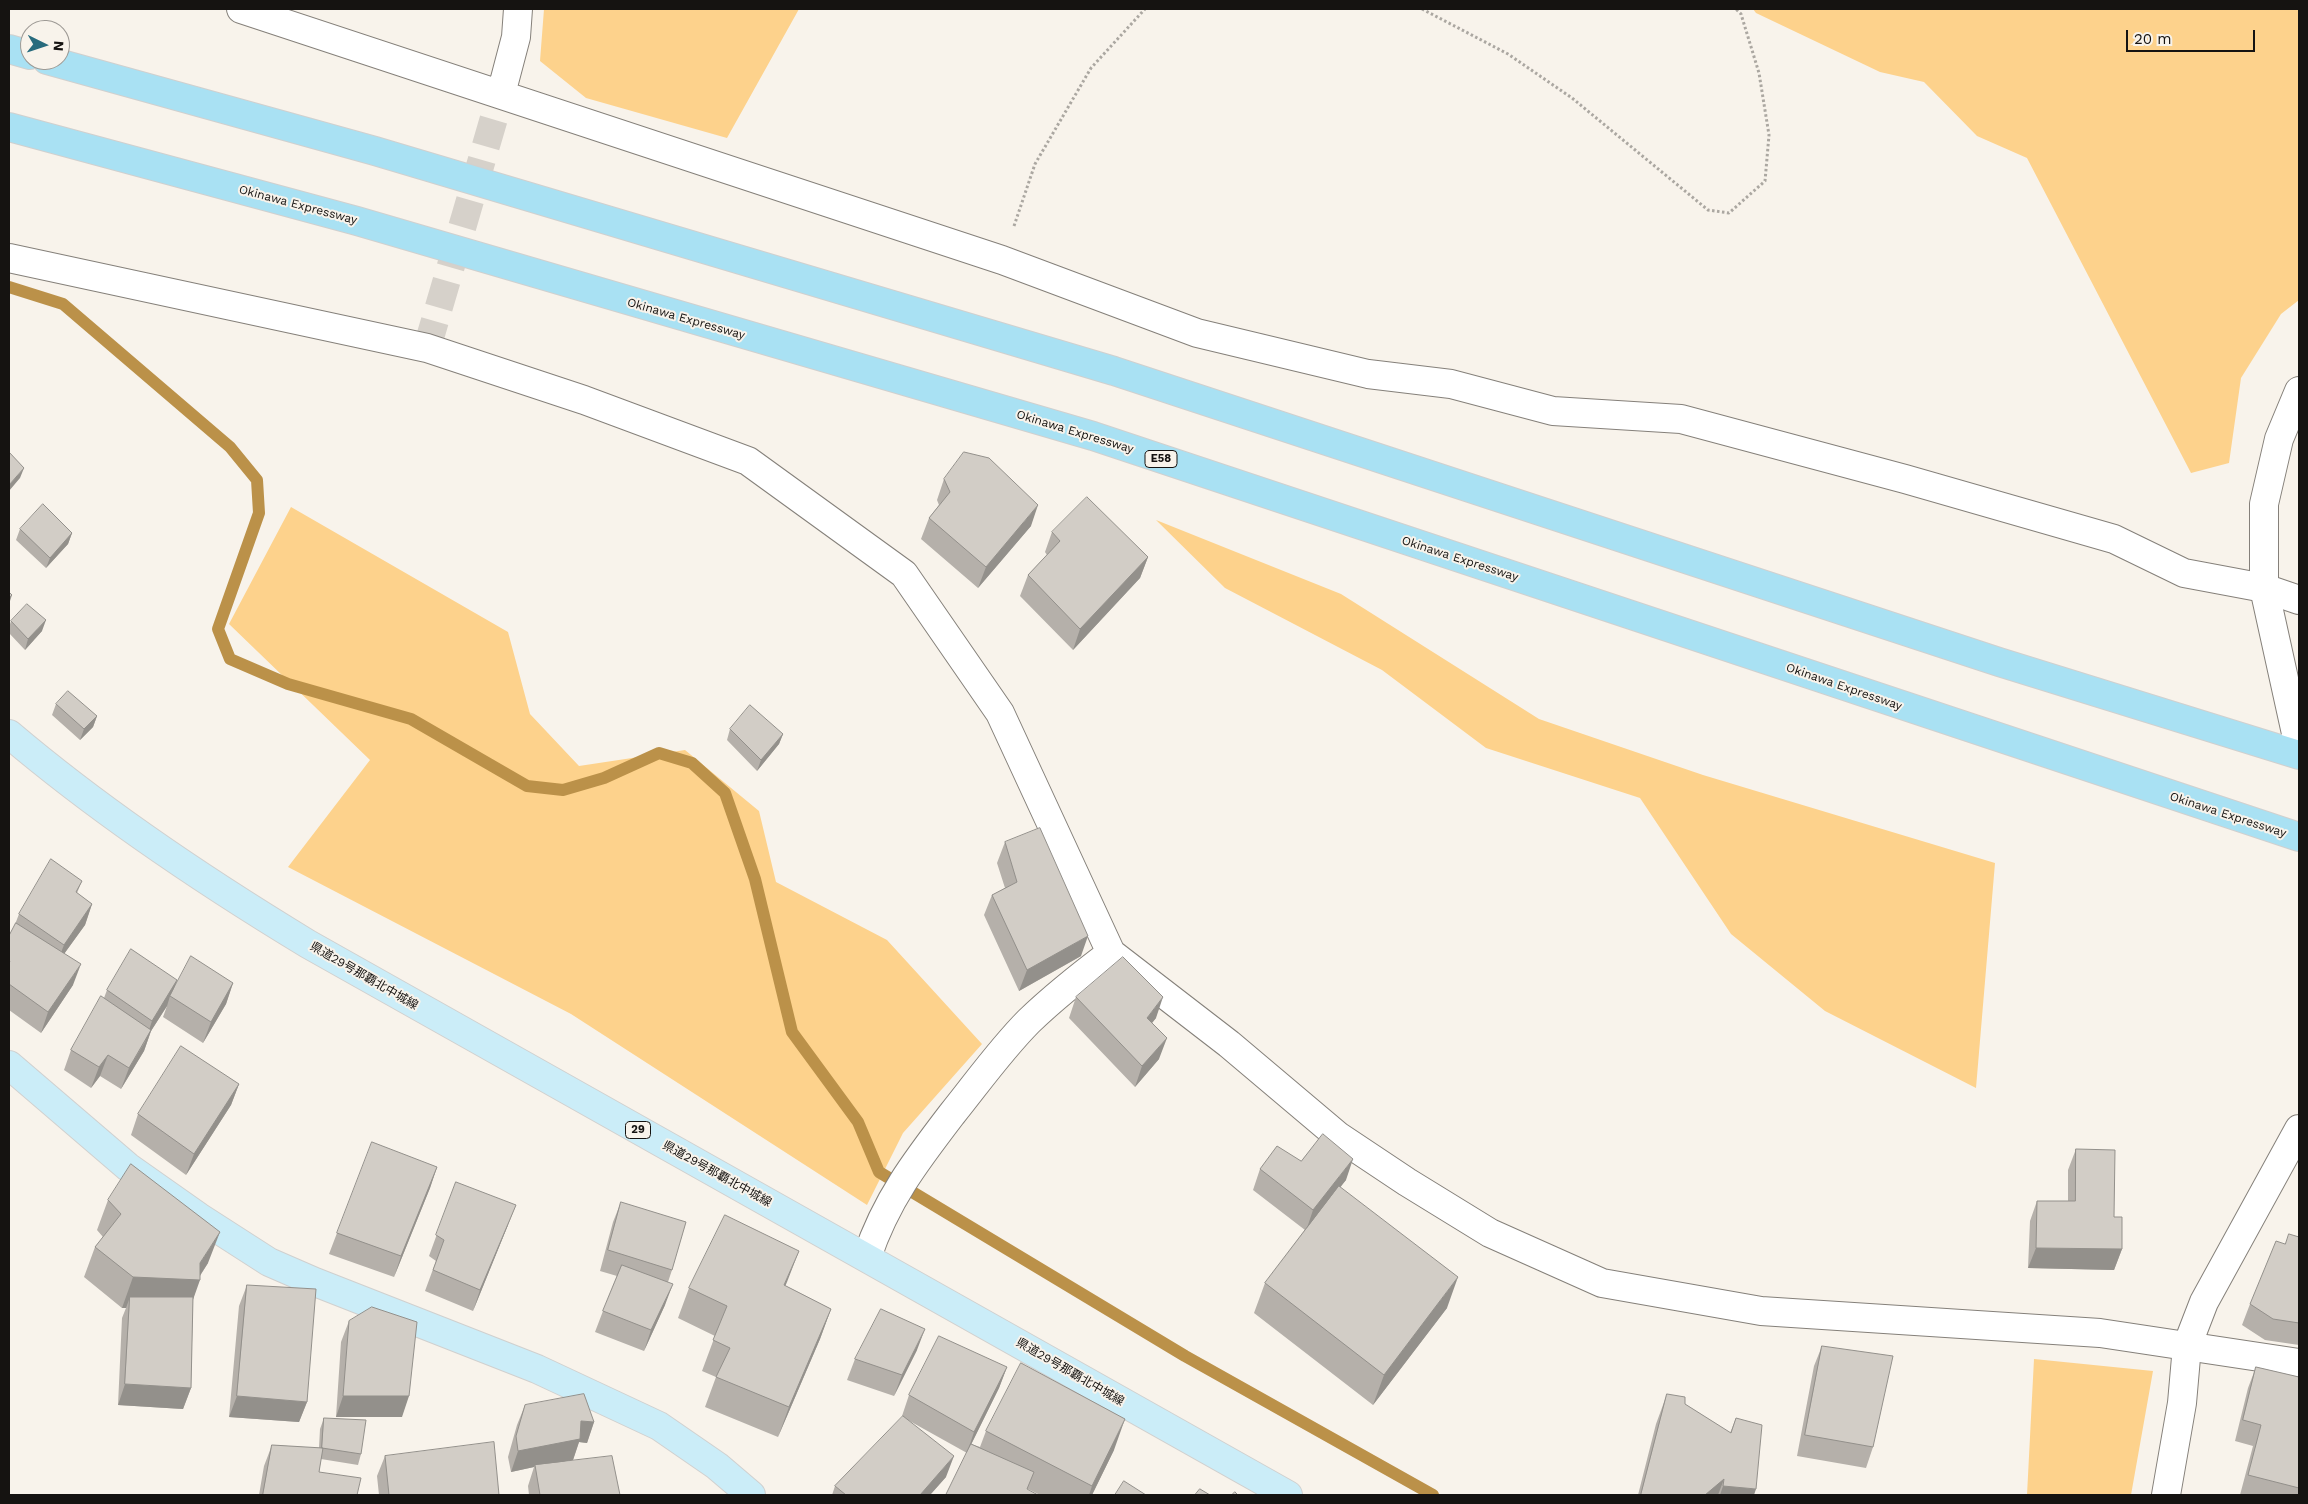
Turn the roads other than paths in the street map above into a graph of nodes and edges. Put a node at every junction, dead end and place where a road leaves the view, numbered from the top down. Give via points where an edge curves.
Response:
1 (242, 9) edge
2 (518, 9) edge
3 (70, 66) edge
4 (501, 94) junction
5 (9, 127) edge
6 (9, 258) edge
7 (2299, 391) edge
8 (2264, 588) junction
9 (2299, 600) edge
10 (9, 734) edge
11 (2299, 747) edge
12 (2299, 755) edge
13 (2299, 837) edge
14 (1111, 953) junction
15 (9, 1066) edge
16 (2299, 1128) edge
17 (867, 1257) junction
18 (2187, 1346) junction
19 (2299, 1362) edge
20 (751, 1495) edge
21 (1288, 1495) edge
22 (2166, 1495) edge

1 - 4 street
2 - 4 street via 516,37
3 - 12 highway via 375,151 1114,371 1999,662
4 - 8 street via 1002,260 1197,333 1368,374 1451,384 1553,410 1681,419 2114,539 2184,573
5 - 13 highway, Okinawa Expressway / E58 via 357,221 1093,436
6 - 14 street via 427,348 584,400 748,461 904,574 1000,712
7 - 8 street via 2279,439 2264,504
8 - 9 street
8 - 11 street
10 - 17 main road, 県道29号那覇北中城線 / 29 via 56,774 157,848 300,940
14 - 17 street via 1066,987 1028,1022 986,1070 910,1168 877,1227
14 - 18 street via 1229,1044 1338,1136 1490,1233 1602,1283 1762,1311 2100,1333
15 - 20 main road via 128,1167 269,1262 537,1369 659,1426 717,1466
16 - 18 street via 2204,1302
17 - 21 main road, 県道29号那覇北中城線 / 29
18 - 19 street
18 - 22 street via 2182,1402

